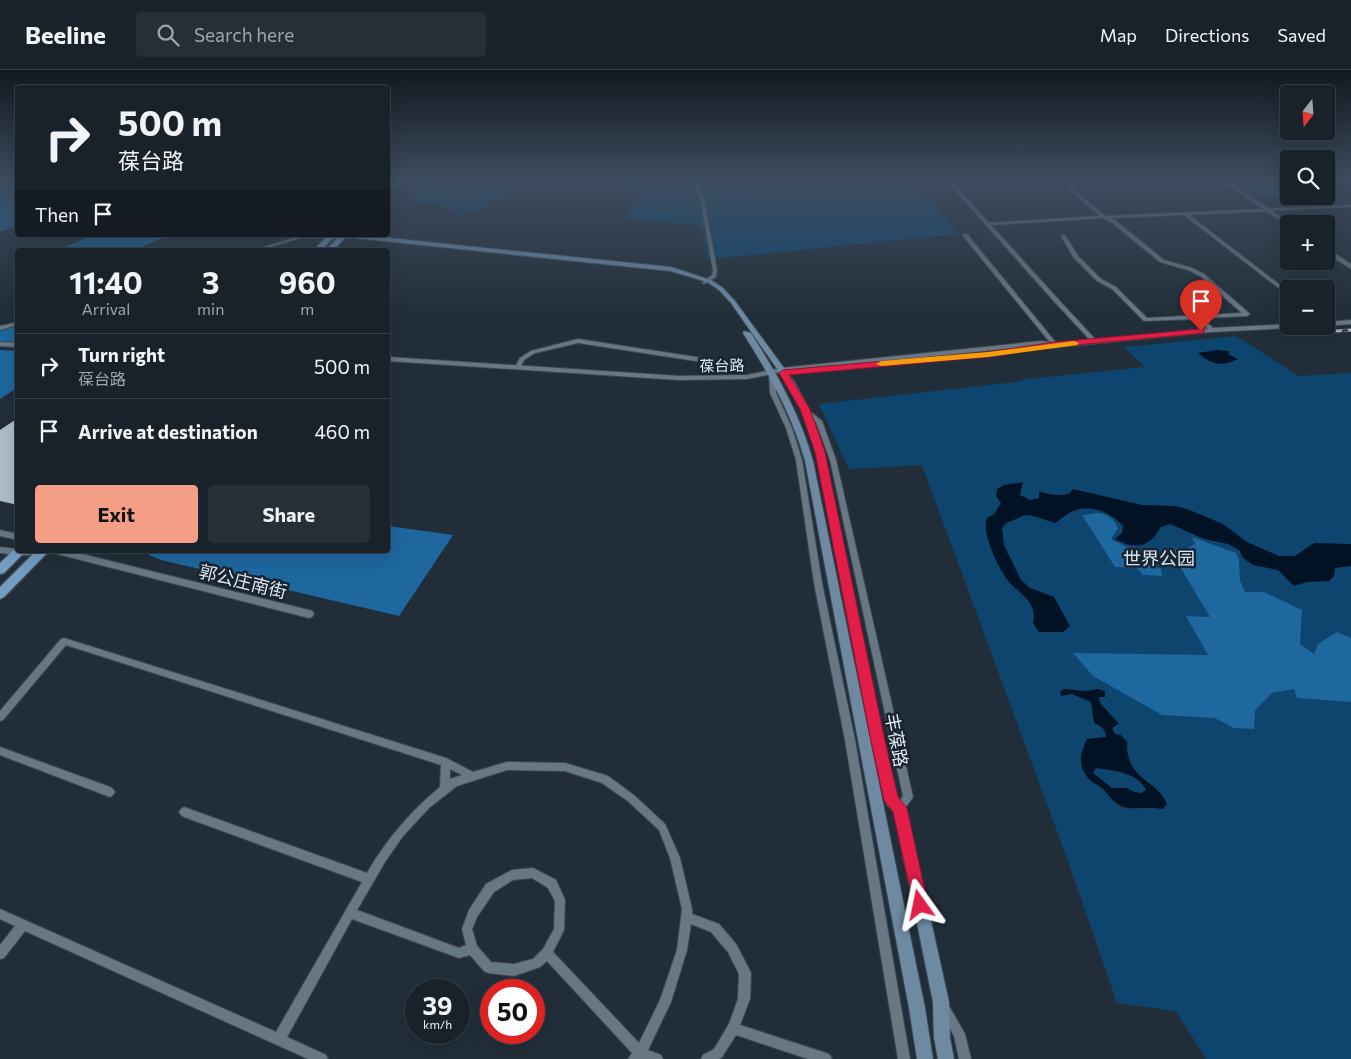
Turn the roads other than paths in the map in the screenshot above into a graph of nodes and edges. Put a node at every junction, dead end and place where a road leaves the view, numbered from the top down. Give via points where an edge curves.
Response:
1 (707, 225) edge
2 (988, 225) edge
3 (1117, 225) edge
4 (1200, 225) edge
5 (965, 235) dead end
6 (1063, 236) dead end
7 (300, 237) edge
8 (331, 237) edge
9 (343, 237) edge
10 (263, 248) edge
11 (320, 248) edge
12 (332, 248) edge
13 (1335, 251) edge
14 (1335, 256) edge
15 (1351, 261) edge
16 (1351, 267) edge
17 (707, 282) junction
18 (1280, 288) edge
19 (1054, 298) joint
20 (1197, 318) junction
21 (1351, 322) edge
22 (1335, 323) edge
23 (15, 324) edge
24 (1280, 326) edge
25 (0, 328) edge
26 (1212, 330) junction
27 (1094, 342) junction
28 (0, 344) edge
29 (15, 345) edge
30 (1055, 345) junction
31 (390, 360) edge
32 (735, 365) dead end
33 (518, 366) junction
34 (779, 372) junction
35 (805, 409) junction
36 (0, 532) edge
37 (15, 536) edge
38 (0, 550) edge
39 (15, 551) edge
40 (18, 553) edge
41 (41, 553) edge
42 (65, 553) edge
43 (0, 570) edge
44 (0, 594) edge
45 (309, 614) dead end
46 (0, 717) edge
47 (0, 751) edge
48 (446, 762) junction
49 (472, 776) junction
50 (445, 790) junction
51 (110, 792) dead end
52 (900, 808) junction
53 (184, 812) dead end
54 (369, 879) junction
55 (350, 913) junction
56 (0, 914) edge
57 (686, 917) junction
58 (24, 924) junction
59 (472, 949) junction
60 (547, 953) junction
61 (0, 954) edge
62 (941, 1002) junction
63 (733, 1028) junction
64 (279, 1039) junction
65 (637, 1056) edge
66 (322, 1059) edge
67 (657, 1059) edge
68 (706, 1059) edge
69 (826, 1059) edge
70 (904, 1059) edge
71 (925, 1059) edge
72 (946, 1059) edge
73 (965, 1059) edge

1 - 17 street via 715,270
2 - 19 street
3 - 20 street via 1162,261 1202,275 1247,314
4 - 18 street
5 - 30 street
6 - 20 street via 1076,257 1146,320
7 - 10 street
8 - 11 main road
9 - 12 main road
9 - 17 main road via 654,270
13 - 15 street
14 - 16 street
17 - 34 main road
19 - 27 street
20 - 26 street
21 - 22 street
23 - 25 street
24 - 26 street, 葆台路
26 - 27 street, 葆台路
27 - 30 street, 葆台路
28 - 29 street
30 - 34 street, 葆台路
31 - 33 street, 葆台路
32 - 33 street via 578,341 533,352
33 - 34 street, 葆台路 via 679,378 747,377
34 - 35 main road, 丰葆路
34 - 70 street via 773,393 799,460 818,583 847,724
34 - 71 main road, 丰葆路 via 809,461
35 - 52 main road, 丰葆路 via 824,470 892,800
35 - 52 street via 819,422 832,460 908,797
36 - 37 street
38 - 39 street
40 - 43 main road
41 - 44 main road
42 - 45 street, 郭公庄南街
46 - 48 street via 64,641
47 - 51 street
48 - 49 street
48 - 50 street
49 - 50 street via 454,782
49 - 57 street via 507,766 534,765 566,767 605,779 662,827 675,858
50 - 54 street via 400,833
52 - 62 main road, 丰葆路
53 - 54 street
54 - 55 street
55 - 59 street via 459,953
55 - 64 street
56 - 58 street
57 - 63 street via 715,928 732,948 745,973 744,999
57 - 65 street via 682,950 665,1002
58 - 61 street
58 - 64 street
59 - 60 street via 488,967 514,970 536,963
59 - 60 street via 467,929 490,888 512,875 533,873 552,884 560,900 560,930
60 - 65 street
62 - 72 main road, 丰葆路
62 - 73 street via 959,1034
63 - 68 street via 718,1053
63 - 69 street
64 - 66 street
65 - 67 street

